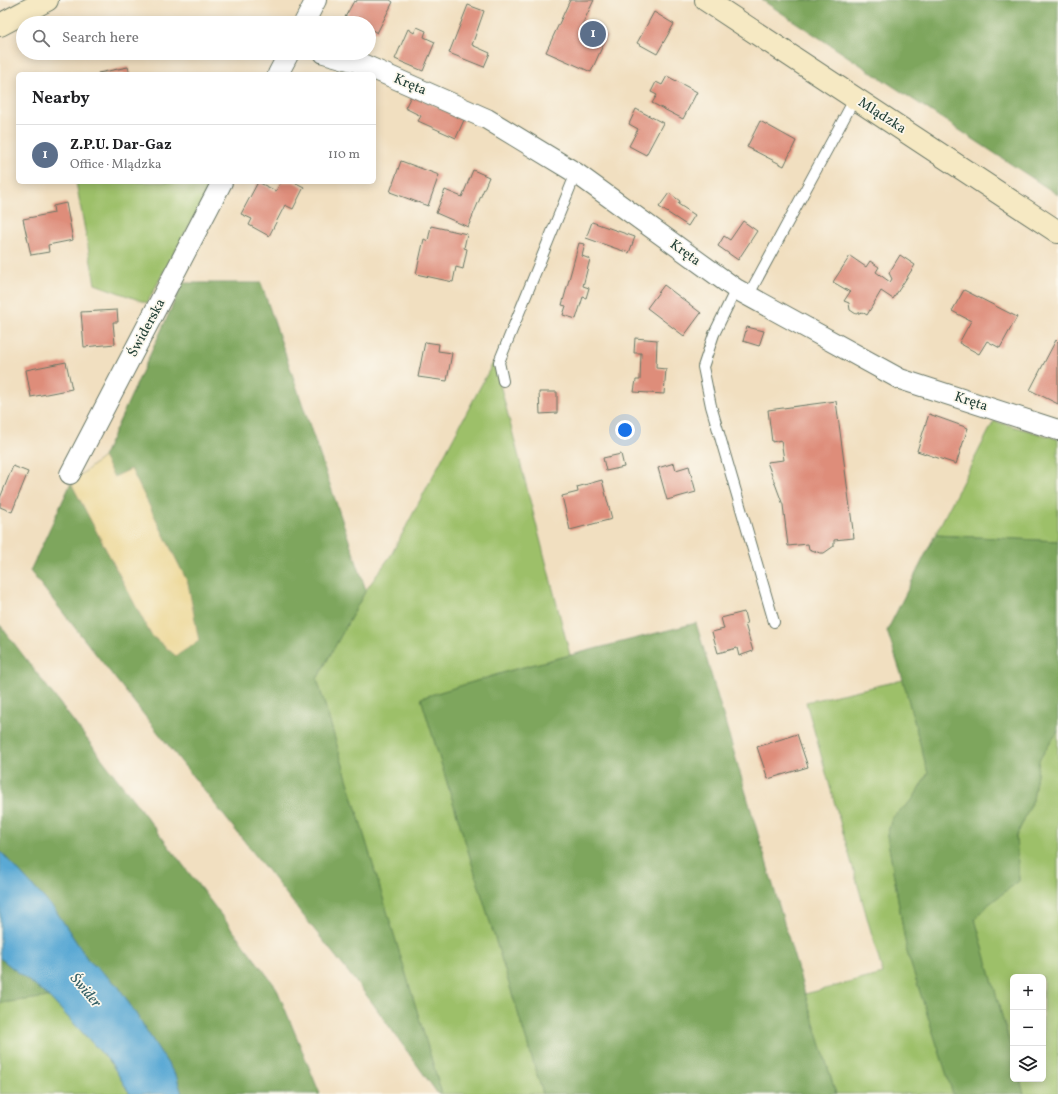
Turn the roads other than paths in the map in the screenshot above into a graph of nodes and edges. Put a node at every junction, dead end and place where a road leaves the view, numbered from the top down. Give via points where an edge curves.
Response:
1 (47, 0) edge
2 (316, 0) edge
3 (706, 0) edge
4 (16, 16) edge
5 (17, 16) edge
6 (308, 16) edge
7 (0, 25) edge
8 (285, 60) edge
9 (349, 60) edge
10 (279, 72) edge
11 (855, 98) junction
12 (576, 173) junction
13 (221, 184) edge
14 (1058, 232) edge
15 (742, 293) junction
16 (503, 382) dead end
17 (1058, 430) edge
18 (70, 474) dead end
19 (774, 622) dead end

1 - 5 street
2 - 6 street
3 - 11 street, Mlądzka
4 - 7 street
8 - 10 street
9 - 12 street, Kręta via 459,106
11 - 14 street, Mlądzka
11 - 15 lane
12 - 15 street, Kręta
12 - 16 lane via 499,362
13 - 18 street, Świderska
15 - 17 street, Kręta via 900,379
15 - 19 lane via 714,334 703,367 711,406

